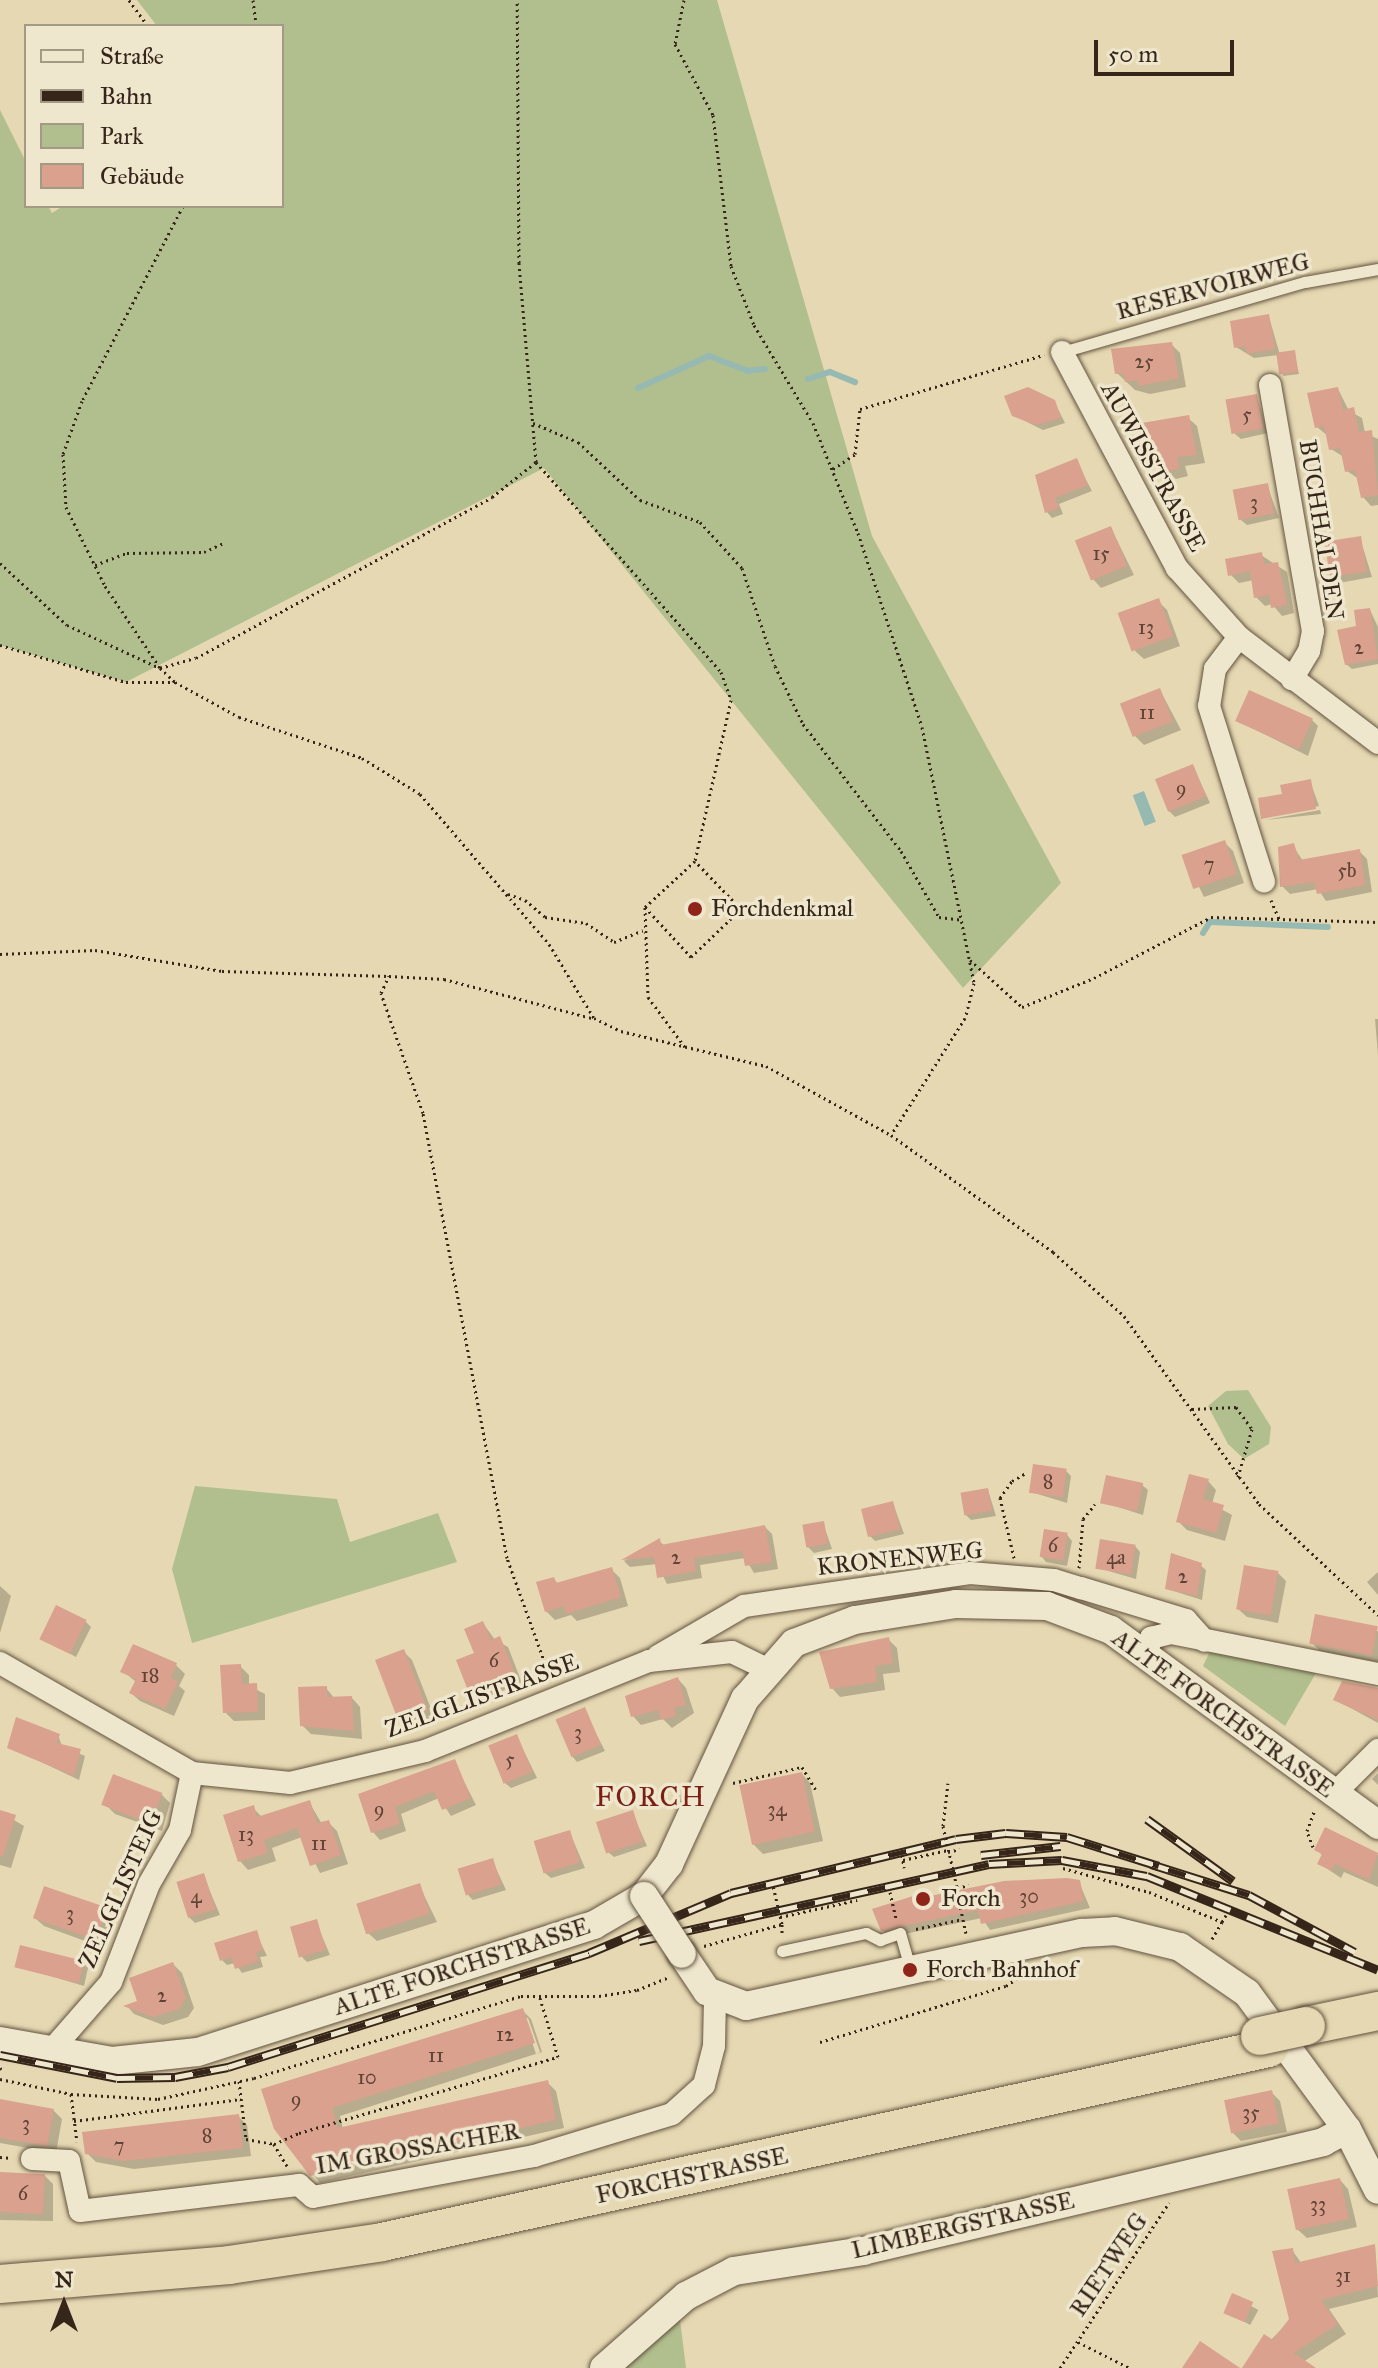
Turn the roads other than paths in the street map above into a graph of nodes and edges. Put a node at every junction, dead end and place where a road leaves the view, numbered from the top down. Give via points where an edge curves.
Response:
1 (1378, 269) edge
2 (1052, 354) joint
3 (1270, 385) dead end
4 (1239, 637) junction
5 (1292, 679) junction
6 (1378, 743) edge
7 (1264, 882) dead end
8 (1205, 1641) junction
9 (1147, 1653) junction
10 (649, 1661) junction
11 (0, 1663) edge
12 (767, 1669) junction
13 (1378, 1674) edge
14 (1378, 1750) edge
15 (192, 1773) junction
16 (1326, 1798) junction
17 (1378, 1825) edge
18 (644, 1896) junction
19 (782, 1951) road end
20 (910, 1970) junction
21 (715, 1997) junction
22 (1378, 2011) edge
23 (1378, 2025) edge
24 (1308, 2032) junction
25 (1264, 2042) junction
26 (49, 2053) junction
27 (1, 2059) edge
28 (1347, 2129) junction
29 (32, 2159) dead end
30 (1378, 2190) edge
31 (0, 2270) edge
32 (0, 2284) edge
33 (604, 2368) edge

1 - 2 lane, RESERVOIRWEG via 1305,282
2 - 4 street, AUWISSTRASSE via 1177,568
3 - 5 street, BUCHHALDEN via 1313,631 1309,651
4 - 5 street, AUWISSTRASSE
4 - 7 street via 1215,669 1209,706
5 - 6 street, AUWISSTRASSE
8 - 9 street, KRONENWEG via 1160,1634 1151,1638
8 - 10 street, KRONENWEG via 1186,1620 1081,1588 970,1573 744,1606
8 - 13 street, KRONENWEG
9 - 12 street, ALTE FORCHSTRASSE via 1111,1630 1047,1606 956,1604 855,1620 794,1643
9 - 16 street, ALTE FORCHSTRASSE
10 - 12 street, ZELGLISTRASSE via 732,1652
10 - 15 street, ZELGLISTRASSE via 425,1751 290,1783
11 - 15 street, ZELGLISTRASSE
12 - 18 street, ALTE FORCHSTRASSE via 745,1699 669,1864
14 - 16 street
15 - 26 street, ZELGLISTEIG via 180,1830 149,1884 111,1982
16 - 17 street, ALTE FORCHSTRASSE
18 - 21 street, bridge
18 - 26 street, ALTE FORCHSTRASSE via 582,1929 198,2052 112,2061
19 - 20 lane via 866,1933 880,1940 900,1933
20 - 21 street via 760,2005 733,2005
20 - 28 street via 1115,1931 1165,1942 1201,1958 1247,1993
21 - 29 street, IM GROSSACHER via 714,2046 704,2085 672,2114 505,2162 313,2197 299,2185 80,2211 69,2161
22 - 24 highway, FORCHSTRASSE
23 - 24 highway, FORCHSTRASSE
24 - 25 highway, FORCHSTRASSE, bridge
25 - 31 highway, FORCHSTRASSE via 384,2227 175,2257
25 - 32 highway, FORCHSTRASSE via 382,2242 216,2267
26 - 27 street, ALTE FORCHSTRASSE
28 - 30 street
28 - 33 street, LIMBERGSTRASSE via 1323,2142 863,2251 734,2271 686,2296

